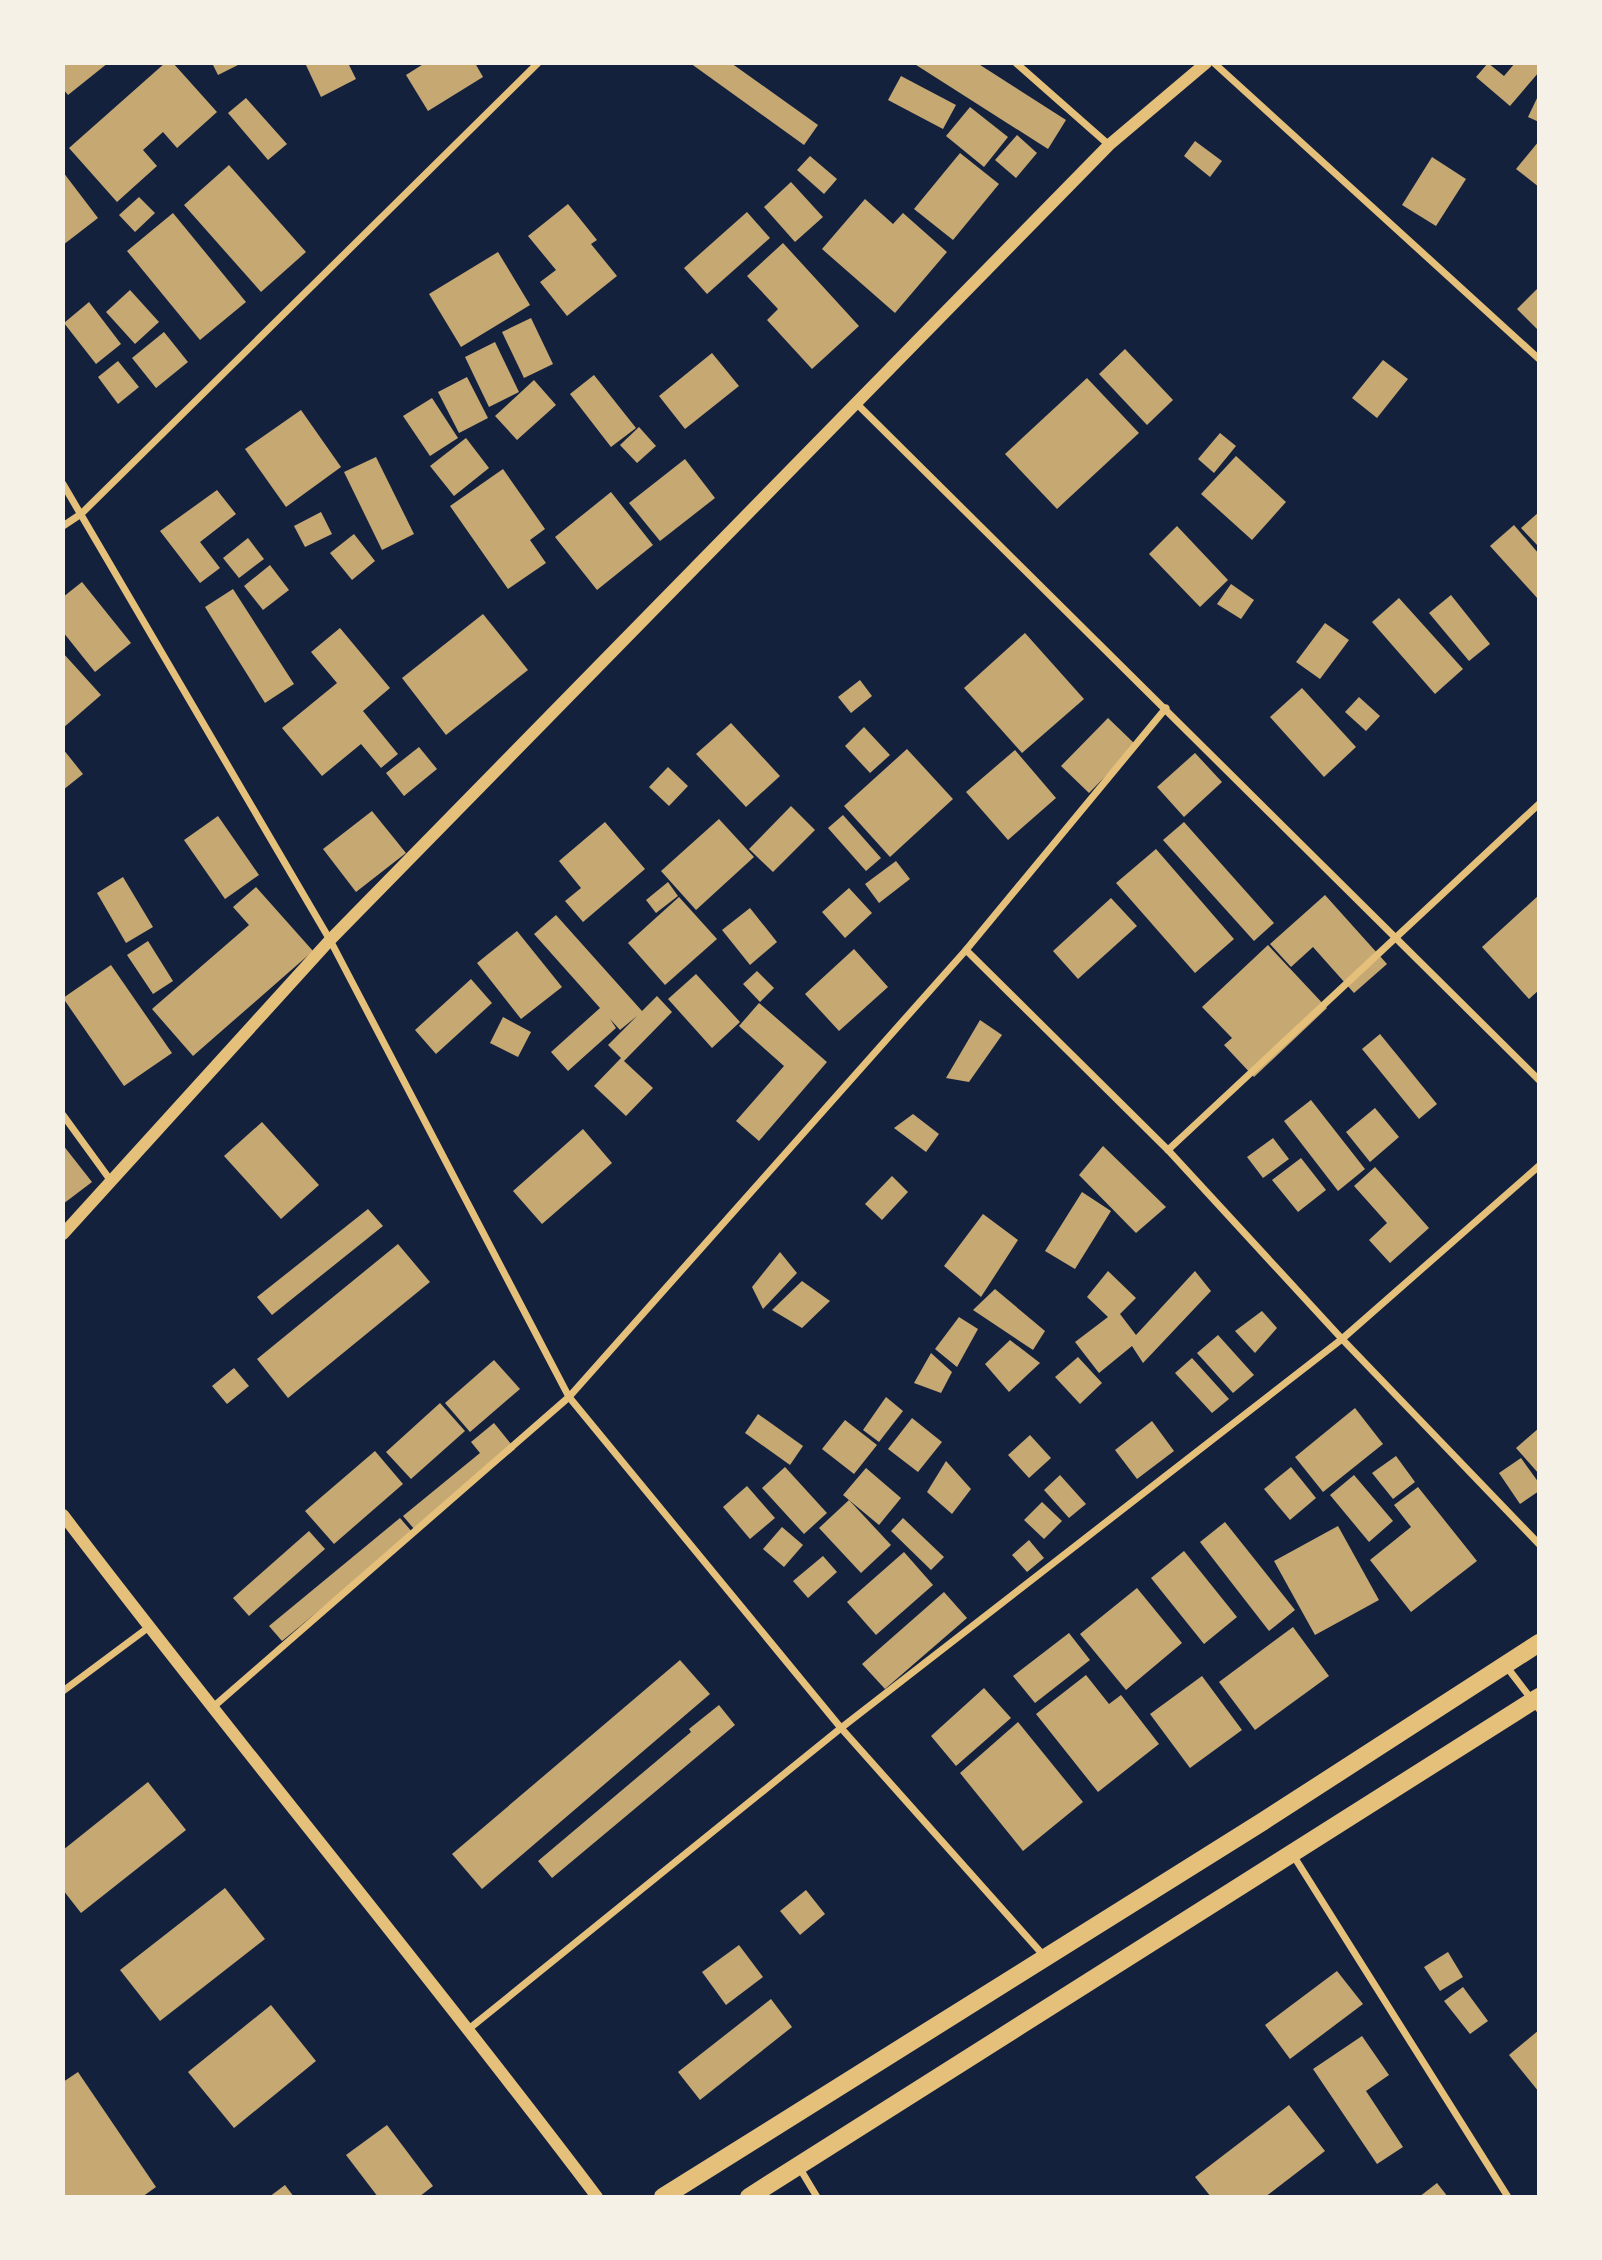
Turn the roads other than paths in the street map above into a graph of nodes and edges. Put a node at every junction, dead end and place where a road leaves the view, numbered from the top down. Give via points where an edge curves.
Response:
1 (538, 63) edge
2 (1016, 63) edge
3 (1206, 63) edge
4 (1214, 63) edge
5 (1109, 145) junction
6 (1539, 359) edge
7 (856, 403) junction
8 (63, 484) edge
9 (81, 514) junction
10 (63, 526) edge
11 (1166, 708) junction
12 (1539, 804) edge
13 (1397, 936) junction
14 (330, 940) junction
15 (966, 950) junction
16 (1539, 1080) edge
17 (63, 1115) edge
18 (1168, 1150) junction
19 (1539, 1166) edge
20 (111, 1181) junction
21 (63, 1234) edge
22 (1342, 1339) junction
23 (569, 1397) junction
24 (63, 1515) edge
25 (1539, 1544) edge
26 (149, 1628) junction
27 (1539, 1643) edge
28 (1506, 1666) junction
29 (63, 1691) edge
30 (1537, 1702) edge
31 (212, 1709) junction
32 (841, 1728) junction
33 (1291, 1852) junction
34 (1045, 1957) junction
35 (470, 2028) junction
36 (799, 2166) junction
37 (597, 2197) edge
38 (663, 2197) edge
39 (748, 2197) edge
40 (817, 2197) edge
41 (1508, 2197) edge

1 - 9 street
2 - 5 street
3 - 5 street
4 - 6 street
5 - 7 street
7 - 11 street
7 - 14 street
8 - 9 street
9 - 10 street
9 - 14 street
11 - 13 street
11 - 15 street
12 - 13 street
13 - 16 street
13 - 18 street
14 - 20 street
14 - 23 street
15 - 18 street
15 - 23 street
17 - 20 street
18 - 22 street
19 - 22 street
20 - 21 street
22 - 25 street
22 - 32 street
23 - 31 street
23 - 32 street
24 - 26 street
26 - 29 street
26 - 31 street
27 - 28 main road
28 - 30 street
28 - 34 main road
30 - 33 main road
31 - 35 street
32 - 34 street
32 - 35 street
33 - 36 main road
33 - 41 street
34 - 38 main road
35 - 37 street
36 - 39 main road
36 - 40 street

